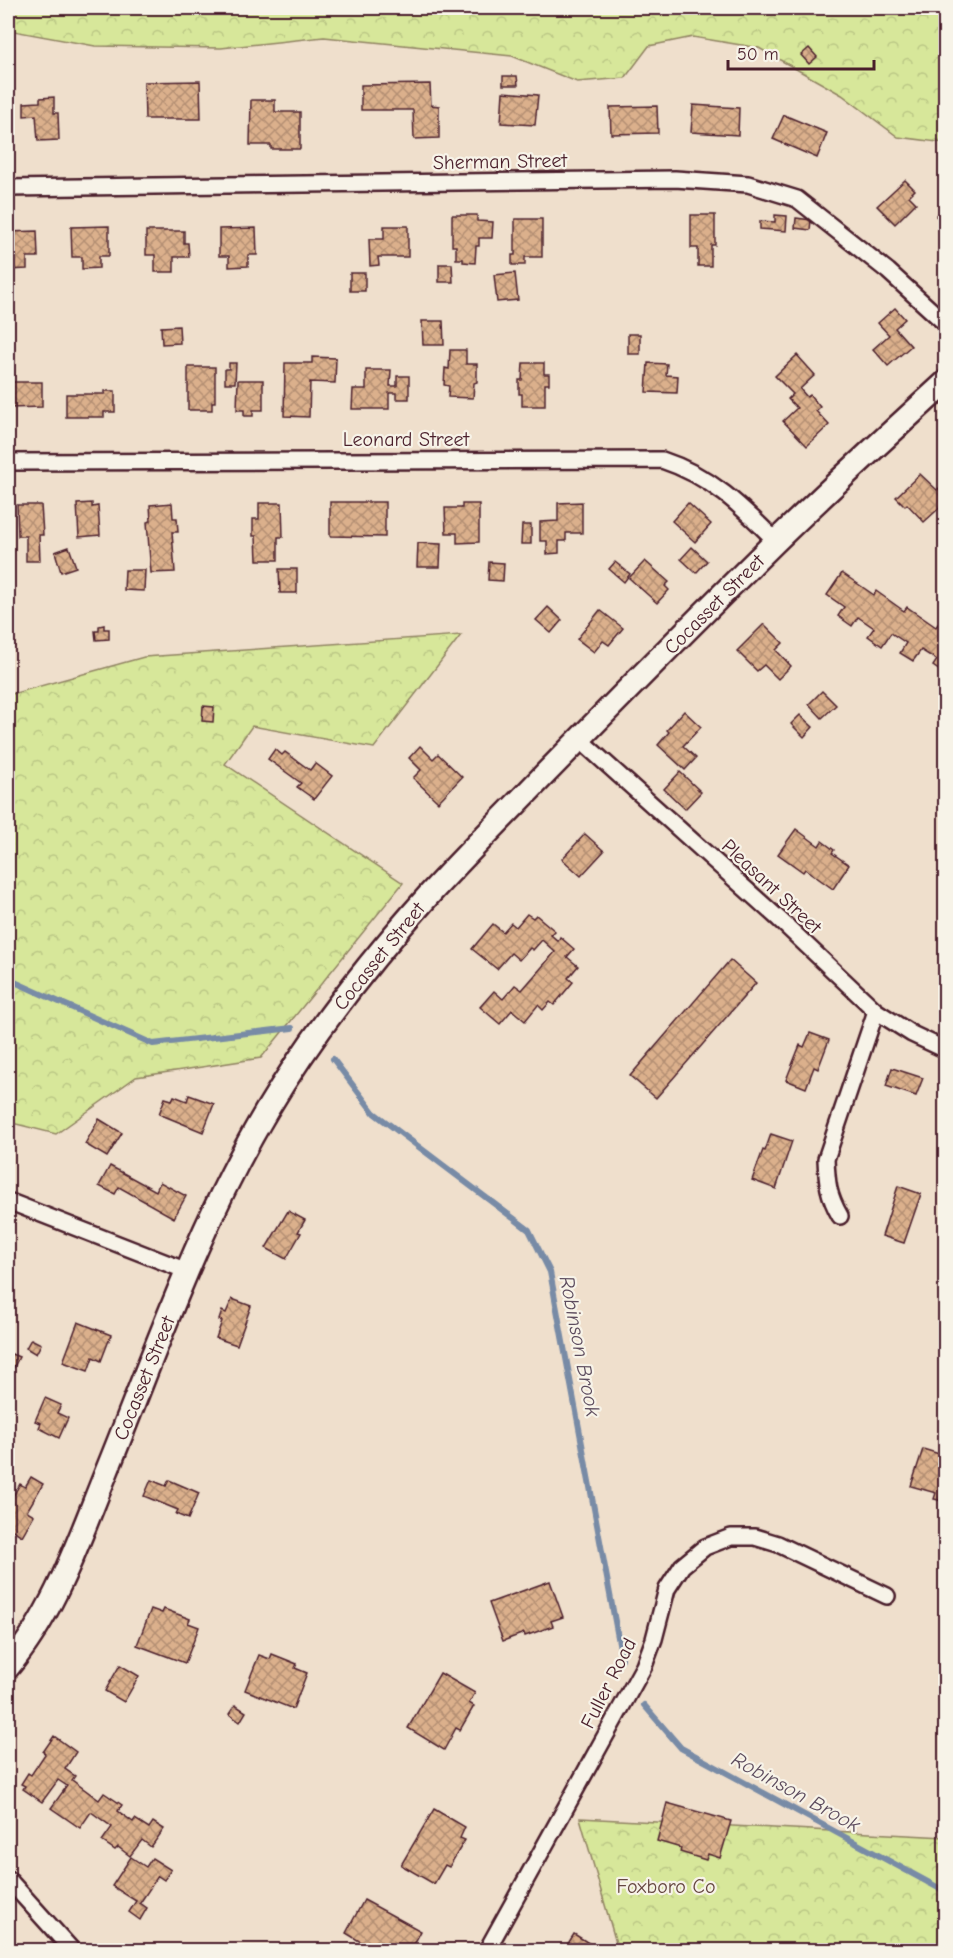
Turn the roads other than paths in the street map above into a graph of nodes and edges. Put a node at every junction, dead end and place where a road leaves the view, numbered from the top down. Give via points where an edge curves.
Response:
1 (8, 188) edge
2 (945, 324) edge
3 (945, 382) edge
4 (8, 462) edge
5 (776, 541) junction
6 (579, 739) junction
7 (876, 1011) junction
8 (945, 1050) edge
9 (8, 1201) edge
10 (840, 1216) dead end
11 (187, 1271) junction
12 (886, 1596) dead end
13 (8, 1667) edge
14 (8, 1879) edge
15 (72, 1950) edge
16 (487, 1950) edge

1 - 2 street, Sherman Street via 675,179 748,184 797,199 888,271
3 - 5 main road, Cocasset Street
4 - 5 street, Leonard Street via 662,460 679,465 735,500
5 - 6 main road, Cocasset Street
6 - 7 street, Pleasant Street
6 - 11 main road, Cocasset Street via 431,892 319,1030 245,1150
7 - 8 street, Pleasant Street
7 - 10 street via 826,1159 830,1200
9 - 11 street
11 - 13 main road, Cocasset Street via 60,1582
12 - 16 street, Fuller Road via 778,1544 755,1537 731,1537 705,1547 682,1566 667,1589 644,1666
14 - 15 street

